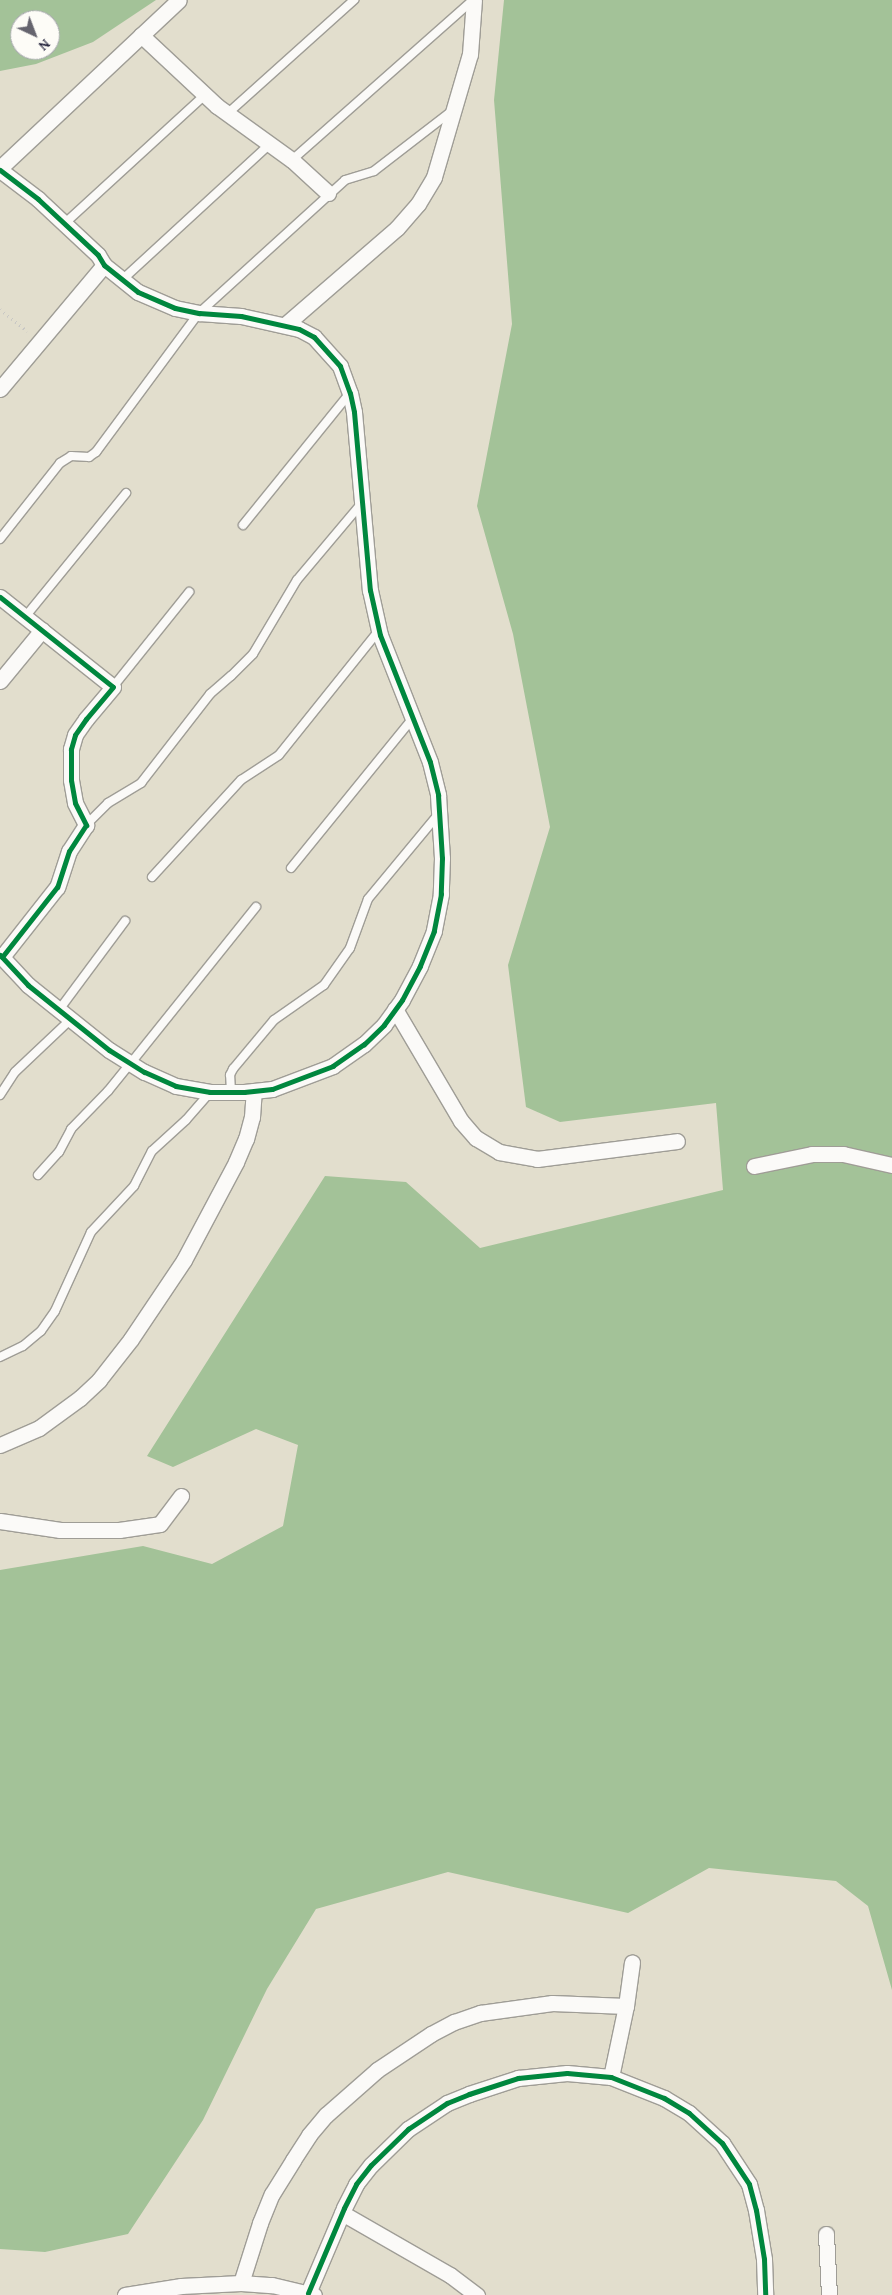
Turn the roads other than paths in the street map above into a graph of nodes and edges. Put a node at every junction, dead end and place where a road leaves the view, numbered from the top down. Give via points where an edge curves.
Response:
1 (178, 0) edge
2 (354, 0) edge
3 (474, 0) edge
4 (141, 35) junction
5 (205, 95) junction
6 (455, 108) junction
7 (227, 114) junction
8 (271, 143) junction
9 (292, 160) junction
10 (0, 169) edge
11 (328, 193) junction
12 (64, 224) junction
13 (104, 265) junction
14 (122, 280) junction
15 (199, 313) junction
16 (285, 325) junction
17 (0, 388) edge
18 (350, 393) junction
19 (126, 493) dead end
20 (361, 504) junction
21 (243, 525) dead end
22 (0, 539) edge
23 (189, 592) dead end
24 (0, 597) edge
25 (25, 617) junction
26 (42, 630) junction
27 (379, 630) junction
28 (0, 680) edge
29 (113, 686) junction
30 (414, 718) junction
31 (439, 814) junction
32 (86, 826) junction
33 (291, 868) dead end
34 (152, 877) dead end
35 (256, 907) dead end
36 (125, 921) dead end
37 (1, 956) edge
38 (395, 1009) junction
39 (65, 1014) junction
40 (131, 1064) junction
41 (254, 1091) junction
42 (210, 1092) junction
43 (231, 1092) junction
44 (0, 1095) edge
45 (676, 1141) dead end
46 (892, 1165) edge
47 (754, 1166) dead end
48 (38, 1175) dead end
49 (0, 1358) edge
50 (0, 1445) edge
51 (181, 1496) dead end
52 (0, 1521) edge
53 (632, 1962) dead end
54 (626, 2006) junction
55 (611, 2077) junction
56 (342, 2213) junction
57 (826, 2234) dead end
58 (241, 2283) junction
59 (286, 2292) edge
60 (132, 2294) edge
61 (311, 2294) edge
62 (477, 2295) edge
63 (765, 2295) edge
64 (829, 2295) edge

1 - 4 street
2 - 7 lane
3 - 6 street via 470,54
3 - 9 lane
4 - 5 street
4 - 10 street
5 - 7 street
5 - 12 lane
6 - 11 lane via 385,164 345,180
6 - 16 street via 434,177 418,204 397,228
7 - 8 street
8 - 9 street
8 - 14 lane
9 - 11 street
10 - 12 street
11 - 15 lane
12 - 13 street via 98,255
13 - 14 street
13 - 17 street
14 - 15 street via 156,302
15 - 16 street via 242,316
15 - 22 lane via 96,452 89,457 71,456 60,462
16 - 18 street via 314,337 327,350 340,366
18 - 20 street
18 - 21 lane
19 - 25 lane
20 - 27 street via 370,590
20 - 32 lane via 297,580 253,654 210,694 141,783 108,803
23 - 29 lane
24 - 25 street
25 - 26 street
26 - 28 street
26 - 29 street
27 - 30 street
27 - 34 lane via 279,755 240,780
29 - 32 street via 75,734 70,749 70,780
30 - 31 street via 430,762
30 - 33 lane
31 - 38 street via 441,894 434,930 420,966
31 - 43 lane via 368,898 350,948 324,985 274,1020 233,1069 230,1074
32 - 37 street via 69,851 61,880 49,900
35 - 40 lane
36 - 39 lane
37 - 39 street via 28,985
38 - 41 street via 364,1044 333,1066 272,1089
38 - 45 street via 461,1121 476,1138 499,1152 537,1159
39 - 40 street
39 - 44 lane via 15,1072
40 - 42 street via 176,1086
40 - 48 lane via 71,1129 59,1152
41 - 43 street
41 - 50 street via 252,1117 236,1162 184,1260 132,1338 99,1380 75,1402 39,1428
42 - 43 street
42 - 49 lane via 152,1152 134,1186 91,1232 41,1331 23,1346
46 - 47 street via 843,1154 812,1154
51 - 52 street via 160,1524 119,1530 60,1530
53 - 54 street
54 - 55 street
54 - 58 street via 552,2003 480,2013 430,2034 394,2057 341,2100 309,2135 269,2201
55 - 56 street via 567,2073 518,2078 447,2104 408,2129 388,2147 356,2184
55 - 63 street via 664,2098 689,2113 722,2143 739,2166 749,2184 756,2210 764,2259
56 - 61 street
56 - 62 street via 450,2275
57 - 64 street
58 - 59 street
58 - 60 street via 181,2286
59 - 61 street

